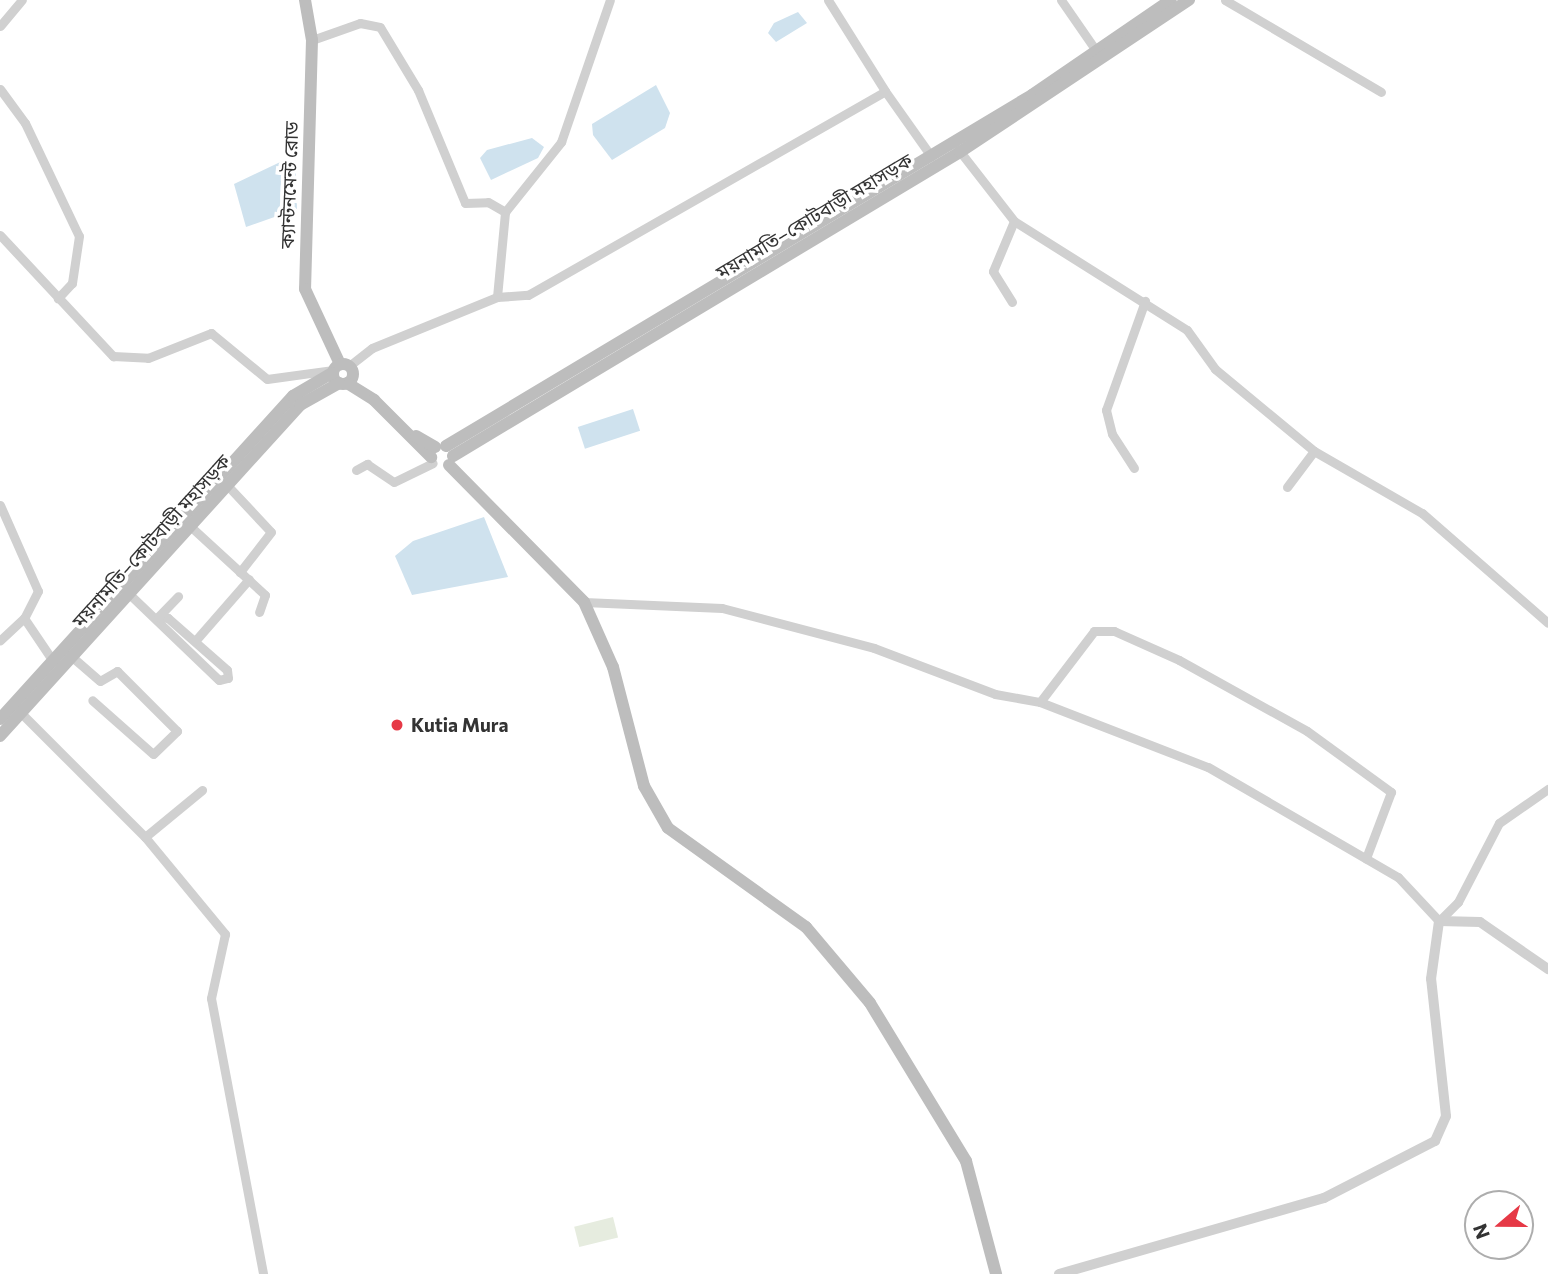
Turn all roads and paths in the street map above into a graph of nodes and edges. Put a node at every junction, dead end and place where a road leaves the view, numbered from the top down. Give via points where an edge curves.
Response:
1 (22, 0) edge
2 (305, 0) edge
3 (610, 0) edge
4 (828, 0) edge
5 (1061, 0) edge
6 (1171, 0) edge
7 (1189, 0) edge
8 (1225, 0) edge
9 (0, 26) edge
10 (312, 40) junction
11 (1097, 52) junction
12 (0, 89) edge
13 (885, 92) junction
14 (1381, 92) dead end
15 (957, 147) junction
16 (931, 156) junction
17 (505, 212) junction
18 (1014, 221) junction
19 (0, 235) edge
20 (761, 264) junction
21 (58, 298) junction
22 (497, 298) junction
23 (1145, 301) junction
24 (1012, 302) dead end
25 (342, 374) junction
26 (1314, 451) junction
27 (441, 455) junction
28 (1134, 468) dead end
29 (356, 470) dead end
30 (228, 485) junction
31 (1287, 487) dead end
32 (0, 505) edge
33 (190, 526) junction
34 (240, 572) junction
35 (248, 579) junction
36 (124, 589) junction
37 (178, 596) dead end
38 (584, 602) junction
39 (260, 612) dead end
40 (158, 617) junction
41 (24, 618) junction
42 (1548, 623) edge
43 (0, 640) edge
44 (195, 641) junction
45 (71, 656) junction
46 (53, 661) junction
47 (93, 700) dead end
48 (1040, 702) junction
49 (17, 709) junction
50 (0, 719) edge
51 (0, 736) edge
52 (1548, 789) edge
53 (202, 790) dead end
54 (145, 838) junction
55 (1366, 858) junction
56 (1439, 921) junction
57 (1548, 970) edge
58 (263, 1274) edge
59 (996, 1274) edge
60 (1059, 1274) edge

1 - 9 street
2 - 10 main road, ক্যান্টনমেন্ট রোড
3 - 17 street via 561,142
4 - 13 street
5 - 11 street
6 - 11 main road, ময়নামতি–কোটবাড়ী মহাসড়ক
7 - 15 main road, ময়নামতি–কোটবাড়ী মহাসড়ক
8 - 14 street
10 - 17 street via 360,23 380,27 418,90 465,203 488,202
10 - 25 main road, ক্যান্টনমেন্ট রোড via 305,289
11 - 15 main road, ময়নামতি–কোটবাড়ী মহাসড়ক
12 - 21 street via 25,123 79,236 72,282
13 - 16 street
13 - 22 street via 528,295
15 - 16 main road, ময়নামতি–কোটবাড়ী মহাসড়ক
15 - 18 street
15 - 20 main road, ময়নামতি–কোটবাড়ী মহাসড়ক
16 - 20 main road, ময়নামতি–কোটবাড়ী মহাসড়ক
17 - 22 street
18 - 23 street
18 - 24 street via 992,271
19 - 21 street
20 - 27 main road, ময়নামতি–কোটবাড়ী মহাসড়ক
21 - 25 street via 113,356 148,358 211,333 267,379
22 - 25 street via 372,348
23 - 26 street via 1187,330 1215,369
23 - 28 street via 1106,410 1112,434
25 - 27 main road
25 - 30 main road, ময়নামতি–কোটবাড়ী মহাসড়ক via 300,405
25 - 36 main road, ময়নামতি–কোটবাড়ী মহাসড়ক via 293,396
26 - 31 street
26 - 42 street via 1422,513
27 - 29 street via 394,482 368,464
27 - 38 main road
30 - 33 main road, ময়নামতি–কোটবাড়ী মহাসড়ক
30 - 34 street via 271,532
32 - 41 street via 37,578
33 - 34 street
33 - 36 main road, ময়নামতি–কোটবাড়ী মহাসড়ক
34 - 35 street
35 - 39 street via 268,598
35 - 44 street
36 - 40 street
36 - 45 main road, ময়নামতি–কোটবাড়ী মহাসড়ক
36 - 46 main road, ময়নামতি–কোটবাড়ী মহাসড়ক
37 - 40 street
38 - 48 street via 722,608 874,648 995,694
38 - 59 main road via 613,667 644,786 659,815 806,927 870,1003 966,1161
40 - 44 street
40 - 44 street via 219,680 228,678 227,670
41 - 43 street
41 - 46 street
45 - 47 street via 100,681 117,671 177,731 153,754
45 - 49 main road, ময়নামতি–কোটবাড়ী মহাসড়ক
46 - 49 main road, ময়নামতি–কোটবাড়ী মহাসড়ক
48 - 55 street via 1208,767
48 - 55 street via 1094,631 1114,631 1179,660 1307,731 1391,792
49 - 50 main road, ময়নামতি–কোটবাড়ী মহাসড়ক
49 - 51 main road, ময়নামতি–কোটবাড়ী মহাসড়ক
49 - 54 street
52 - 56 street via 1499,823 1458,902
53 - 54 street
54 - 58 street via 225,934 211,998
55 - 56 street via 1398,877
56 - 57 street via 1480,922
56 - 60 street via 1431,979 1446,1116 1435,1141 1324,1198

